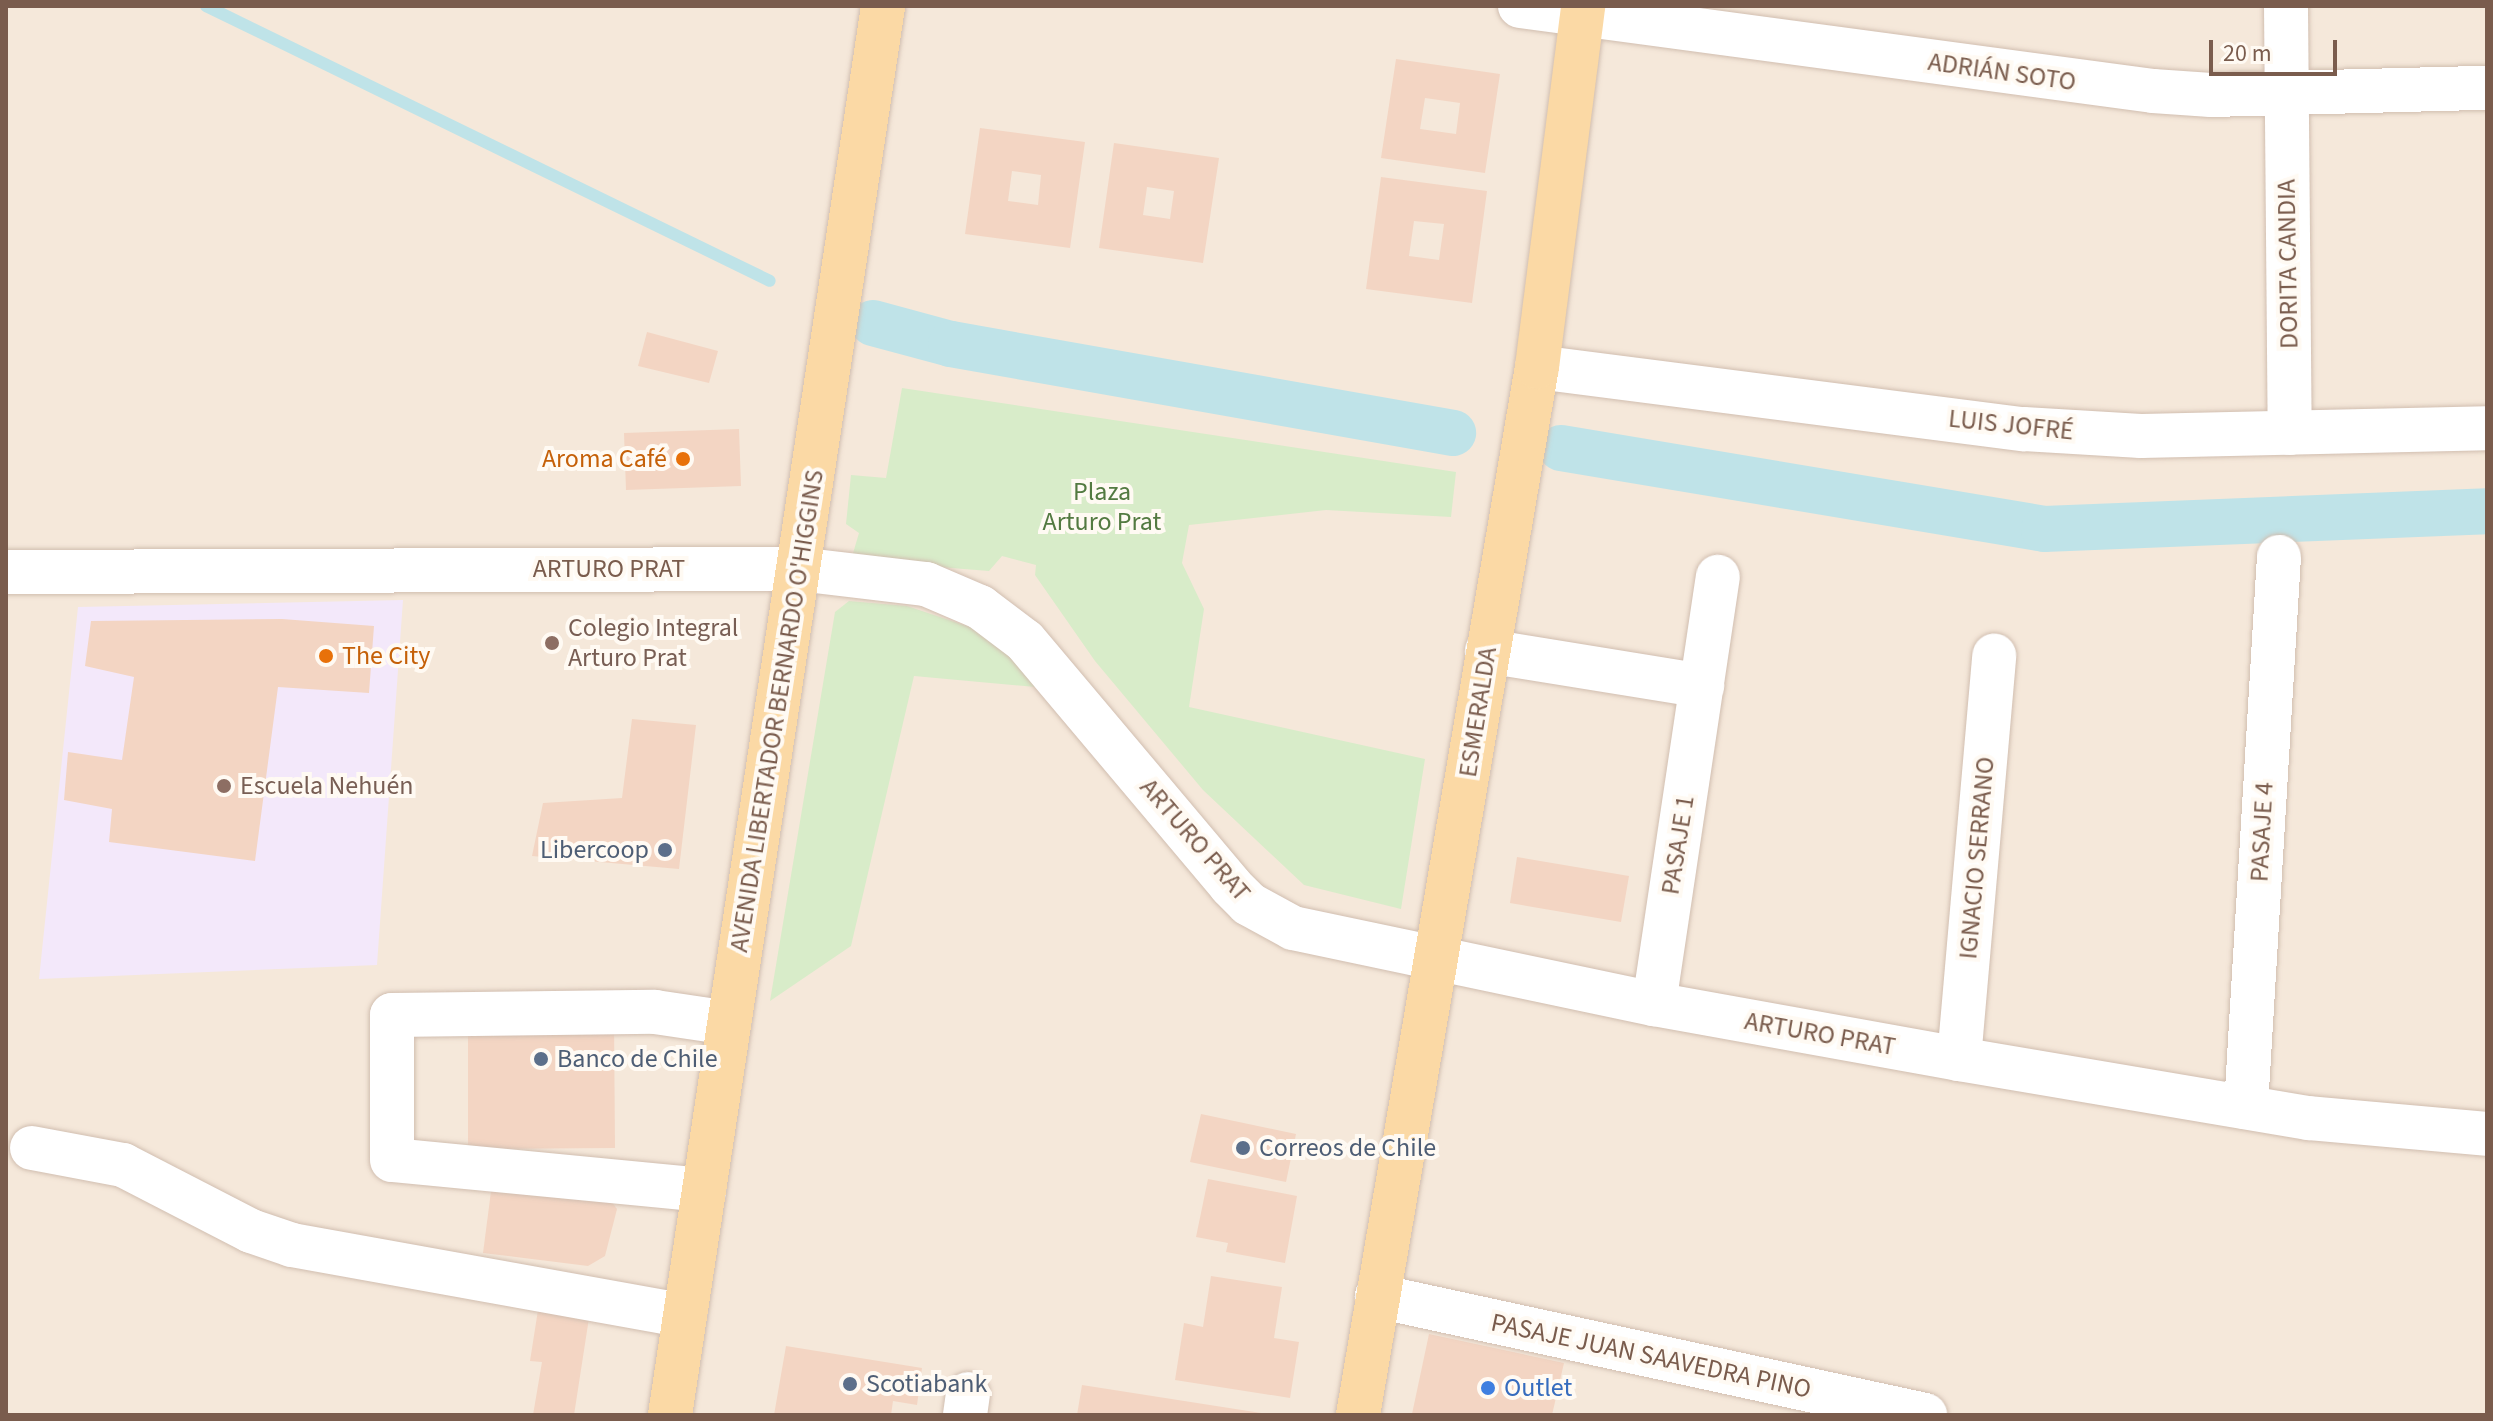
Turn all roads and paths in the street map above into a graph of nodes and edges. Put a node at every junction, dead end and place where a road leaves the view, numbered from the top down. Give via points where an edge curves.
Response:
1 (883, 6) edge
2 (1520, 6) edge
3 (2286, 6) edge
4 (1582, 10) edge
5 (2487, 88) edge
6 (2286, 94) junction
7 (1537, 367) junction
8 (2487, 428) edge
9 (2290, 433) junction
10 (2279, 557) dead end
11 (798, 569) junction
12 (6, 572) edge
13 (1718, 577) dead end
14 (1487, 651) junction
15 (1994, 656) dead end
16 (1702, 686) junction
17 (1437, 960) junction
18 (1654, 1004) junction
19 (729, 1023) junction
20 (1959, 1059) junction
21 (2246, 1107) junction
22 (2487, 1134) edge
23 (32, 1148) dead end
24 (704, 1190) junction
25 (1377, 1296) junction
26 (685, 1316) junction
27 (670, 1415) edge
28 (1358, 1415) edge
29 (1925, 1415) edge

1 - 11 main road, AVENIDA LIBERTADOR BERNARDO O'HIGGINS
2 - 4 street, ADRIÁN SOTO
3 - 6 street, DORITA CANDIA
4 - 6 street, ADRIÁN SOTO via 2110,87
4 - 7 main road, ESMERALDA
5 - 6 street, ADRIÁN SOTO
6 - 9 street, DORITA CANDIA
7 - 9 street, LUIS JOFRÉ via 2024,429 2141,436
7 - 14 main road, ESMERALDA
8 - 9 street, LUIS JOFRÉ
10 - 21 street, PASAJE 4
11 - 12 street, ARTURO PRAT
11 - 17 street, ARTURO PRAT via 898,577 980,607 1025,641 1249,904 1293,928
11 - 19 main road, AVENIDA LIBERTADOR BERNARDO O'HIGGINS
13 - 16 street, PASAJE 1
14 - 16 street
14 - 17 main road, ESMERALDA
15 - 20 street, IGNACIO SERRANO
16 - 18 street, PASAJE 1
17 - 18 street, ARTURO PRAT
17 - 25 main road, ESMERALDA
18 - 20 street, ARTURO PRAT
19 - 24 main road, AVENIDA LIBERTADOR BERNARDO O'HIGGINS
19 - 24 street via 655,1012 392,1015 392,1160
20 - 21 street, ARTURO PRAT
21 - 22 street, ARTURO PRAT via 2349,1123
23 - 26 street via 123,1165 251,1231 292,1245
24 - 26 main road, AVENIDA LIBERTADOR BERNARDO O'HIGGINS
25 - 28 main road, ESMERALDA
25 - 29 street, PASAJE JUAN SAAVEDRA PINO
26 - 27 main road, AVENIDA LIBERTADOR BERNARDO O'HIGGINS

